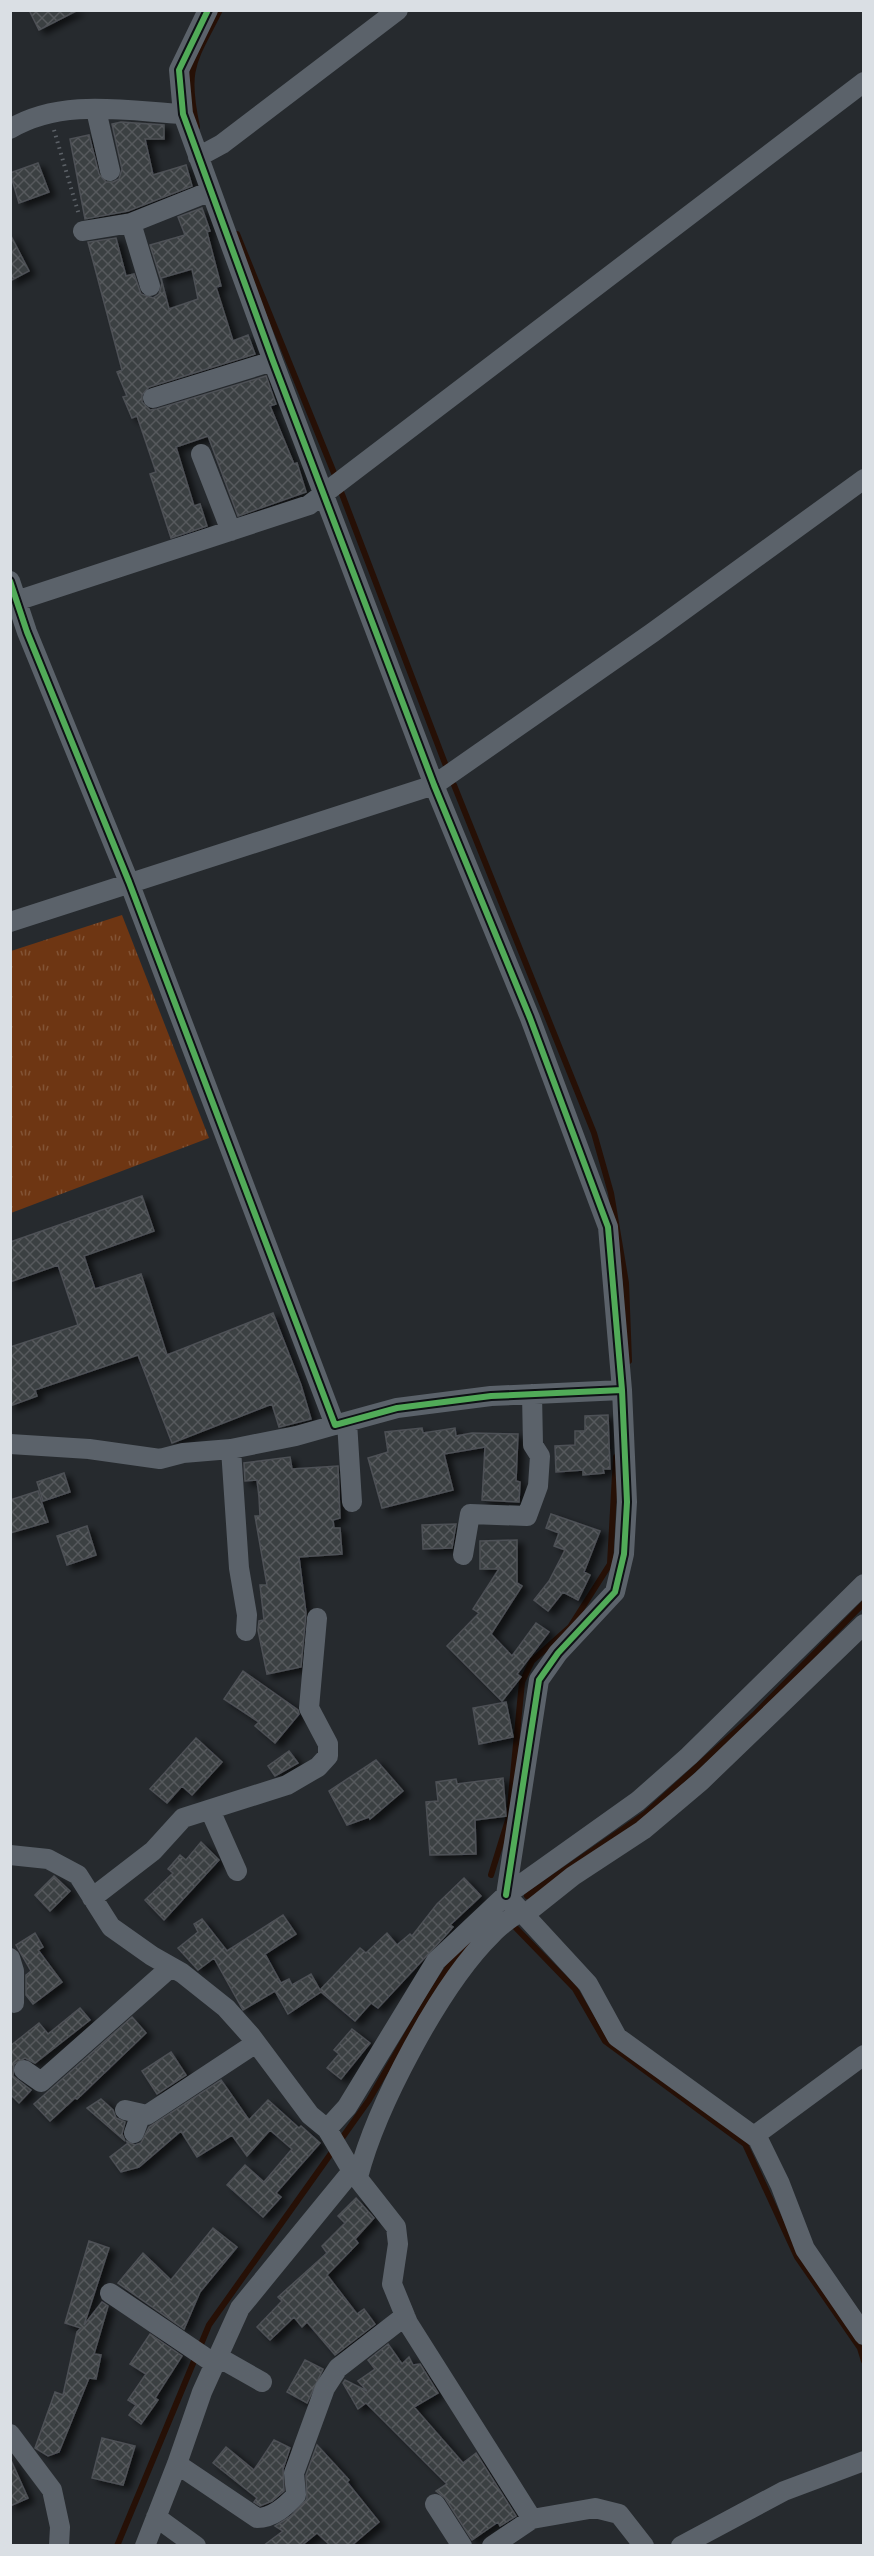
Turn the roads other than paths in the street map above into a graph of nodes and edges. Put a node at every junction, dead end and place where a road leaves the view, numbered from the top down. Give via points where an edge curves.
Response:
1 (208, 10) edge
2 (398, 10) edge
3 (864, 82) edge
4 (96, 110) junction
5 (183, 114) junction
6 (10, 129) edge
7 (198, 157) junction
8 (110, 171) dead end
9 (211, 191) junction
10 (131, 223) junction
11 (83, 231) road end
12 (150, 286) dead end
13 (273, 361) junction
14 (153, 398) dead end
15 (201, 454) dead end
16 (864, 479) edge
17 (324, 495) junction
18 (231, 531) junction
19 (12, 594) edge
20 (434, 785) junction
21 (129, 882) junction
22 (10, 922) edge
23 (622, 1390) junction
24 (532, 1394) junction
25 (341, 1423) junction
26 (10, 1444) edge
27 (231, 1449) junction
28 (352, 1502) dead end
29 (463, 1555) dead end
30 (864, 1584) edge
31 (317, 1618) dead end
32 (864, 1624) edge
33 (246, 1631) dead end
34 (210, 1810) junction
35 (10, 1855) edge
36 (237, 1870) dead end
37 (506, 1895) junction
38 (92, 1898) junction
39 (523, 1913) junction
40 (10, 1958) edge
41 (171, 1967) junction
42 (14, 2003) dead end
43 (256, 2043) junction
44 (864, 2055) edge
45 (864, 2069) edge
46 (24, 2070) dead end
47 (328, 2131) junction
48 (134, 2133) dead end
49 (757, 2141) junction
50 (352, 2170) junction
51 (110, 2294) dead end
52 (405, 2316) junction
53 (864, 2335) edge
54 (214, 2360) junction
55 (262, 2382) dead end
56 (13, 2441) edge
57 (864, 2461) edge
58 (177, 2464) junction
59 (435, 2504) dead end
60 (156, 2517) junction
61 (532, 2519) junction
62 (59, 2546) edge
63 (145, 2546) edge
64 (196, 2546) edge
65 (462, 2546) edge
66 (492, 2546) edge
67 (644, 2546) edge
68 (681, 2546) edge

1 - 5 street via 179,70
2 - 7 street via 222,144
3 - 17 street
4 - 5 street
4 - 6 street via 61,109 30,117
4 - 8 street
5 - 7 street
7 - 9 street
9 - 10 street
9 - 13 street
10 - 11 street
10 - 12 street
13 - 14 street
13 - 17 street
15 - 18 street
16 - 20 street
17 - 18 street via 309,505
17 - 20 street
18 - 19 street
19 - 21 street
20 - 21 street
20 - 23 street via 530,1018 608,1227
21 - 22 street
21 - 25 street
23 - 24 street
23 - 37 street via 627,1502 624,1554 615,1592 558,1653 539,1680
24 - 25 street via 397,1408
24 - 29 street via 533,1445 540,1456 538,1486 527,1515 470,1514
25 - 27 street
25 - 28 street
26 - 27 street via 159,1459
27 - 33 street
30 - 37 street via 638,1801
31 - 34 street via 309,1708 328,1744 328,1756 318,1767 287,1785
32 - 39 street via 701,1781 643,1830
34 - 36 street
34 - 38 street via 183,1818 153,1851
35 - 38 street via 48,1859 78,1875
37 - 39 street
37 - 47 street via 436,1961 347,2107
38 - 41 street via 111,1927
39 - 49 street via 588,1984 618,2037
39 - 50 street via 492,1933 444,1996
40 - 42 street
41 - 43 street via 226,2008
41 - 46 street via 41,2082
43 - 47 street via 310,2115
43 - 48 street via 147,2115 133,2112
44 - 49 street
45 - 49 street
47 - 50 street
49 - 53 street via 805,2249
50 - 52 street via 396,2227 398,2244 392,2284
50 - 54 street via 240,2308
51 - 54 street via 186,2346
52 - 58 street via 338,2368 325,2388 294,2473 296,2495 287,2505 266,2518 257,2518
52 - 61 street
54 - 55 street
54 - 58 street
56 - 62 street via 52,2490 60,2527
57 - 68 street via 784,2491
58 - 60 street
59 - 65 street
60 - 63 street
60 - 64 street
61 - 66 street
61 - 67 street via 595,2508 619,2514

